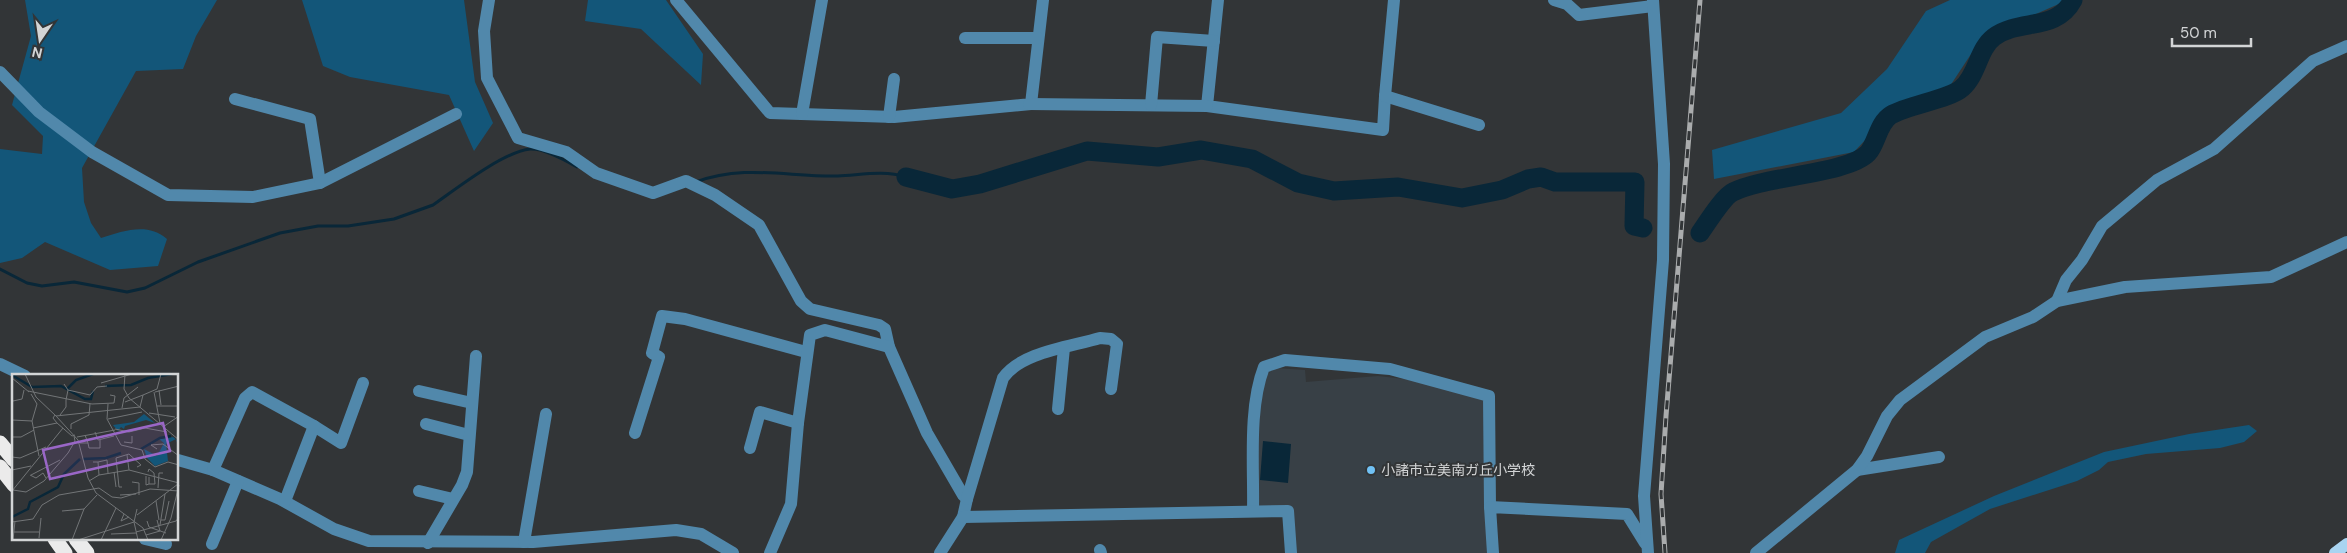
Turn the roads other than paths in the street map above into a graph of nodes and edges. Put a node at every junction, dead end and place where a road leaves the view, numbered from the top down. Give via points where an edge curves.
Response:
1 (489, 0) edge
2 (676, 0) edge
3 (822, 0) edge
4 (1043, 0) edge
5 (1218, 0) edge
6 (1394, 0) edge
7 (1554, 0) edge
8 (1567, 2) edge
9 (1653, 3) edge
10 (965, 38) dead end
11 (1038, 38) junction
12 (1214, 41) junction
13 (2347, 46) edge
14 (0, 72) edge
15 (894, 79) dead end
16 (1385, 96) junction
17 (235, 99) dead end
18 (1028, 104) junction
19 (1151, 105) junction
20 (1207, 106) junction
21 (456, 114) dead end
22 (802, 114) junction
23 (889, 117) junction
24 (1479, 124) dead end
25 (320, 183) junction
26 (2347, 242) edge
27 (2057, 301) junction
28 (889, 348) junction
29 (1064, 348) junction
30 (806, 352) junction
31 (476, 356) dead end
32 (0, 364) edge
33 (20, 374) edge
34 (363, 383) dead end
35 (1111, 388) dead end
36 (419, 391) dead end
37 (472, 404) junction
38 (1058, 409) dead end
39 (546, 414) dead end
40 (798, 423) junction
41 (426, 424) dead end
42 (314, 426) junction
43 (636, 433) dead end
44 (469, 434) junction
45 (0, 443) edge
46 (750, 448) dead end
47 (1939, 457) dead end
48 (12, 458) edge
49 (179, 460) edge
50 (213, 470) junction
51 (1857, 470) junction
52 (238, 481) junction
53 (419, 491) dead end
54 (454, 499) junction
55 (967, 499) junction
56 (285, 501) junction
57 (1490, 507) junction
58 (1253, 511) junction
59 (964, 516) junction
60 (56, 540) edge
61 (78, 540) edge
62 (149, 540) edge
63 (524, 542) junction
64 (428, 543) junction
65 (166, 544) dead end
66 (212, 544) dead end
67 (2347, 544) edge
68 (385, 548) edge
69 (476, 548) edge
70 (1648, 549) edge
71 (64, 553) edge
72 (86, 553) edge
73 (733, 553) edge
74 (770, 553) edge
75 (940, 553) edge
76 (1291, 553) edge
77 (1493, 553) edge
78 (1756, 553) edge
79 (2335, 553) edge

1 - 28 street via 484,31 487,78 518,138 566,152 596,173 653,193 686,181 715,195 758,226 801,301 810,309 879,325 886,329
2 - 22 street via 770,113
3 - 22 street
4 - 11 street
5 - 12 street
6 - 16 street
7 - 8 street
8 - 9 street via 1579,15
9 - 70 street via 1664,164 1663,260 1644,496
10 - 11 street
11 - 18 street via 1031,104
12 - 19 street via 1157,37
12 - 20 street
13 - 27 street via 2314,61 2214,149 2157,180 2102,226 2066,280
14 - 25 street via 39,112 92,152 168,195 252,197
15 - 23 street
16 - 20 street via 1383,130
16 - 24 street
17 - 25 street via 310,119
18 - 19 street
18 - 23 street
19 - 20 street
21 - 25 street
22 - 23 street
26 - 27 street via 2271,277 2125,287
27 - 51 street via 2033,317 1985,338 1900,400 1887,416
28 - 30 street via 825,330 810,334
28 - 55 street via 928,433
29 - 35 street via 1100,338 1111,339 1117,344
29 - 38 street
29 - 55 street via 1026,359 1003,378
30 - 40 street
30 - 43 street via 685,319 662,316 652,352 660,357
31 - 37 street
32 - 33 street
34 - 42 street via 341,443
36 - 37 street
37 - 44 street
39 - 63 street
40 - 46 street via 760,412
40 - 74 street via 791,504
41 - 44 street
42 - 50 street via 252,392 245,398
42 - 56 street
44 - 54 street via 467,472
45 - 48 highway
47 - 51 street
49 - 50 street
50 - 52 street
51 - 78 street
52 - 56 street
52 - 66 street
53 - 54 street
54 - 64 street
55 - 59 street
56 - 68 street via 352,537
57 - 58 street via 1489,396 1390,369 1285,360 1264,367 1259,379
57 - 70 street via 1627,514
57 - 77 street
58 - 59 street
58 - 76 street via 1288,511
59 - 75 street
60 - 71 highway
61 - 72 highway
62 - 65 street
63 - 69 street
63 - 73 street via 676,530 700,534
64 - 68 street
64 - 69 street
67 - 79 main road

